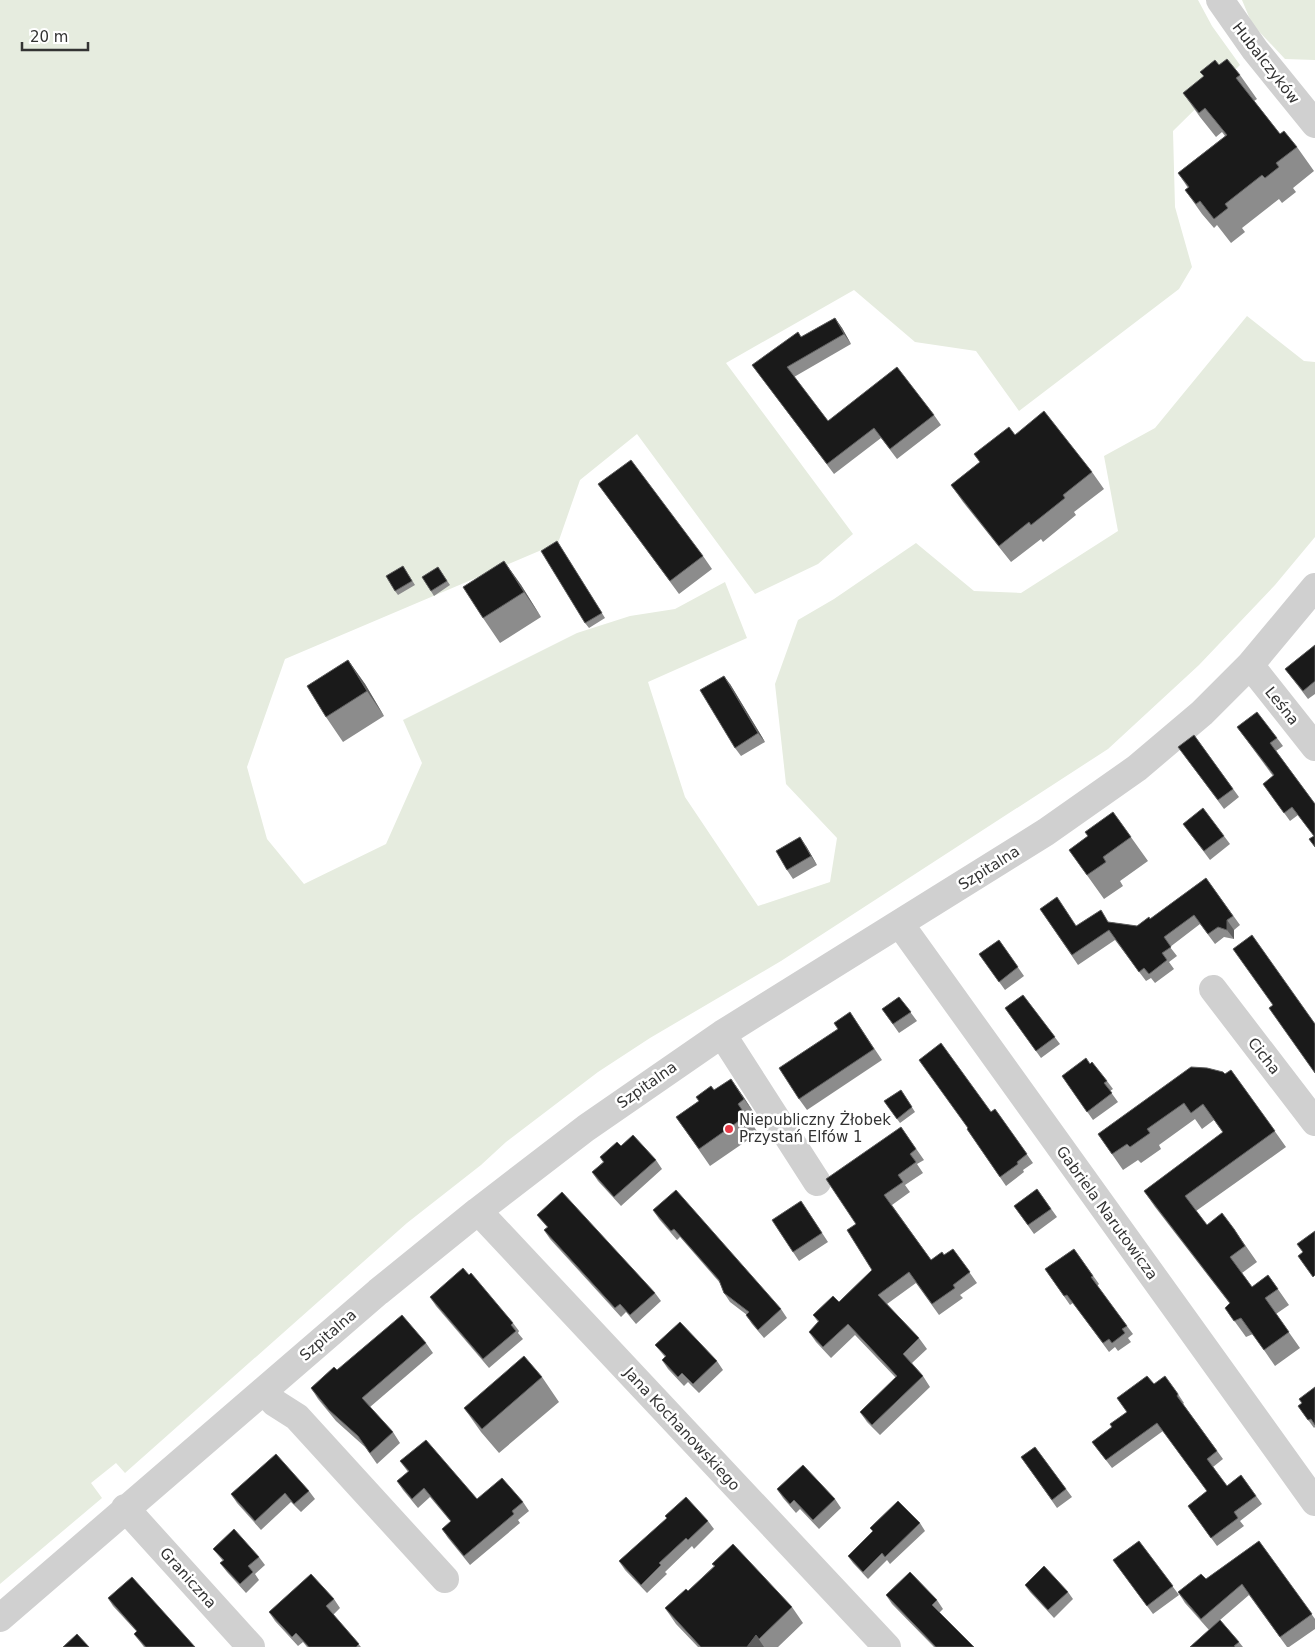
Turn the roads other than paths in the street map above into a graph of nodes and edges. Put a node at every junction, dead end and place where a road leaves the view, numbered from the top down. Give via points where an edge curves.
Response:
1 (1220, 0) edge
2 (1315, 124) edge
3 (1315, 587) edge
4 (1250, 665) junction
5 (1315, 747) edge
6 (900, 924) junction
7 (1213, 989) dead end
8 (722, 1034) junction
9 (1315, 1122) edge
10 (818, 1182) dead end
11 (478, 1211) junction
12 (264, 1391) junction
13 (1315, 1502) edge
14 (126, 1508) junction
15 (445, 1579) dead end
16 (0, 1618) edge
17 (251, 1647) edge
18 (887, 1647) edge

1 - 2 street, Hubalczyków via 1255,50
3 - 4 street, Szpitalna
4 - 5 street, Leśna
4 - 6 street, Szpitalna via 1172,740 1101,794
6 - 8 street, Szpitalna
6 - 13 street, Gabriela Narutowicza
7 - 9 street, Cicha
8 - 10 street
8 - 11 street, Szpitalna via 586,1128
11 - 12 street, Szpitalna
11 - 18 street, Jana Kochanowskiego
12 - 14 street, Szpitalna
12 - 15 street via 275,1403 297,1417
14 - 16 street, Szpitalna
14 - 17 street, Graniczna

